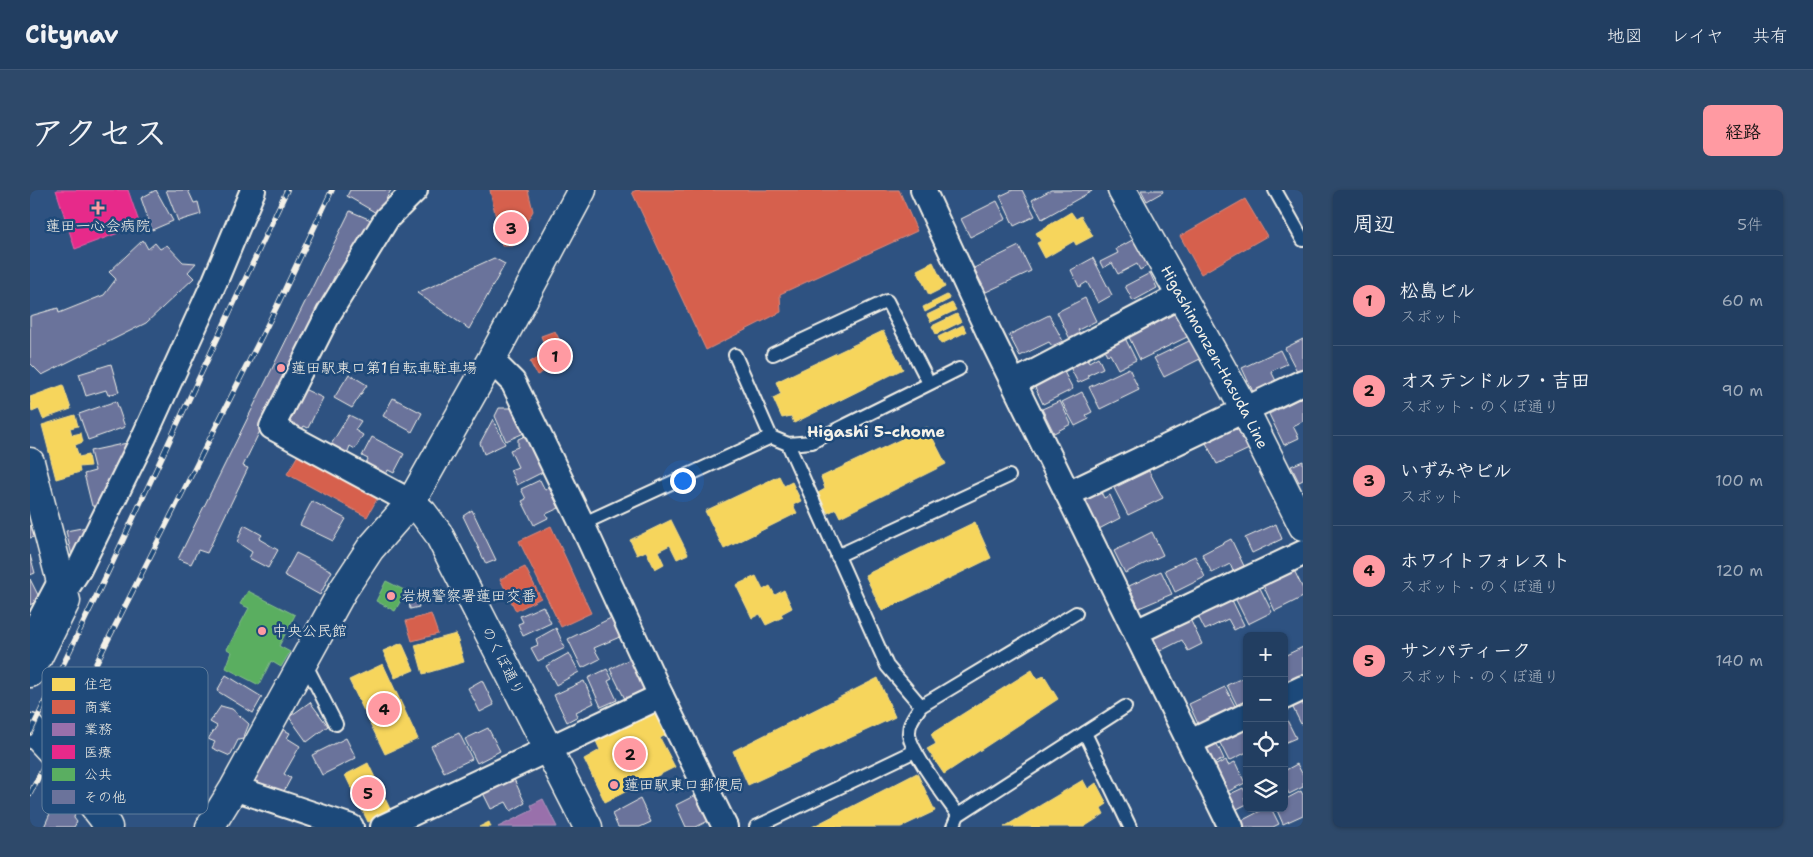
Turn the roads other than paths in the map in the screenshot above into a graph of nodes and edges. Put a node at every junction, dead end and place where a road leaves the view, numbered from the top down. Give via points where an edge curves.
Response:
1 (253, 190) edge
2 (415, 190) edge
3 (582, 190) edge
4 (923, 190) edge
5 (1122, 190) edge
6 (1275, 190) edge
7 (1303, 240) edge
8 (1181, 294) junction
9 (773, 354) dead end
10 (735, 355) dead end
11 (490, 360) junction
12 (959, 369) dead end
13 (1303, 382) edge
14 (929, 383) junction
15 (1014, 383) junction
16 (1245, 410) junction
17 (771, 437) junction
18 (788, 444) junction
19 (30, 462) edge
20 (1009, 476) dead end
21 (1068, 494) junction
22 (411, 502) junction
23 (582, 524) junction
24 (1303, 526) edge
25 (1303, 553) edge
26 (837, 556) junction
27 (62, 586) junction
28 (1076, 613) dead end
29 (1136, 632) junction
30 (30, 639) edge
31 (304, 661) junction
32 (30, 673) edge
33 (1303, 688) edge
34 (1288, 695) edge
35 (661, 696) junction
36 (921, 706) junction
37 (1125, 707) dead end
38 (1243, 717) edge
39 (336, 724) dead end
40 (30, 728) edge
41 (1085, 733) junction
42 (42, 741) edge
43 (1190, 742) junction
44 (548, 749) junction
45 (915, 751) junction
46 (234, 788) junction
47 (100, 814) edge
48 (956, 821) edge
49 (108, 827) edge
50 (210, 827) edge
51 (351, 827) edge
52 (383, 827) edge
53 (588, 827) edge
54 (724, 827) edge
55 (756, 827) edge
56 (1130, 827) edge
57 (1231, 827) edge

1 - 27 street via 216,281 144,437 79,569
2 - 22 street via 387,218 329,313 272,427
3 - 11 street
4 - 15 street
5 - 8 street, Higashimonzen-Hasuda Line
6 - 7 lane
8 - 15 street
8 - 16 street, Higashimonzen-Hasuda Line
9 - 14 lane via 887,301
10 - 17 lane
11 - 22 street
11 - 23 street via 513,382
12 - 14 lane
13 - 16 street
14 - 18 lane via 812,442
15 - 21 street
16 - 21 street
16 - 24 street, Higashimonzen-Hasuda Line
17 - 18 lane
17 - 23 lane
18 - 26 lane
19 - 27 street
20 - 26 lane
21 - 29 street
22 - 31 street via 370,549
22 - 44 street, のくぼ通り via 438,533
23 - 35 street
25 - 29 street
26 - 36 lane via 887,666
27 - 30 street
27 - 32 street via 66,601
28 - 36 lane
29 - 43 street
31 - 39 lane
31 - 46 street
33 - 34 street
35 - 44 street
35 - 54 street
36 - 45 lane via 911,719 909,734
37 - 41 lane
38 - 43 street
40 - 42 street
41 - 48 lane
41 - 56 lane
43 - 57 street
44 - 52 street
44 - 53 street, のくぼ通り
45 - 48 lane
45 - 55 lane
46 - 50 street
46 - 51 street
47 - 49 street

